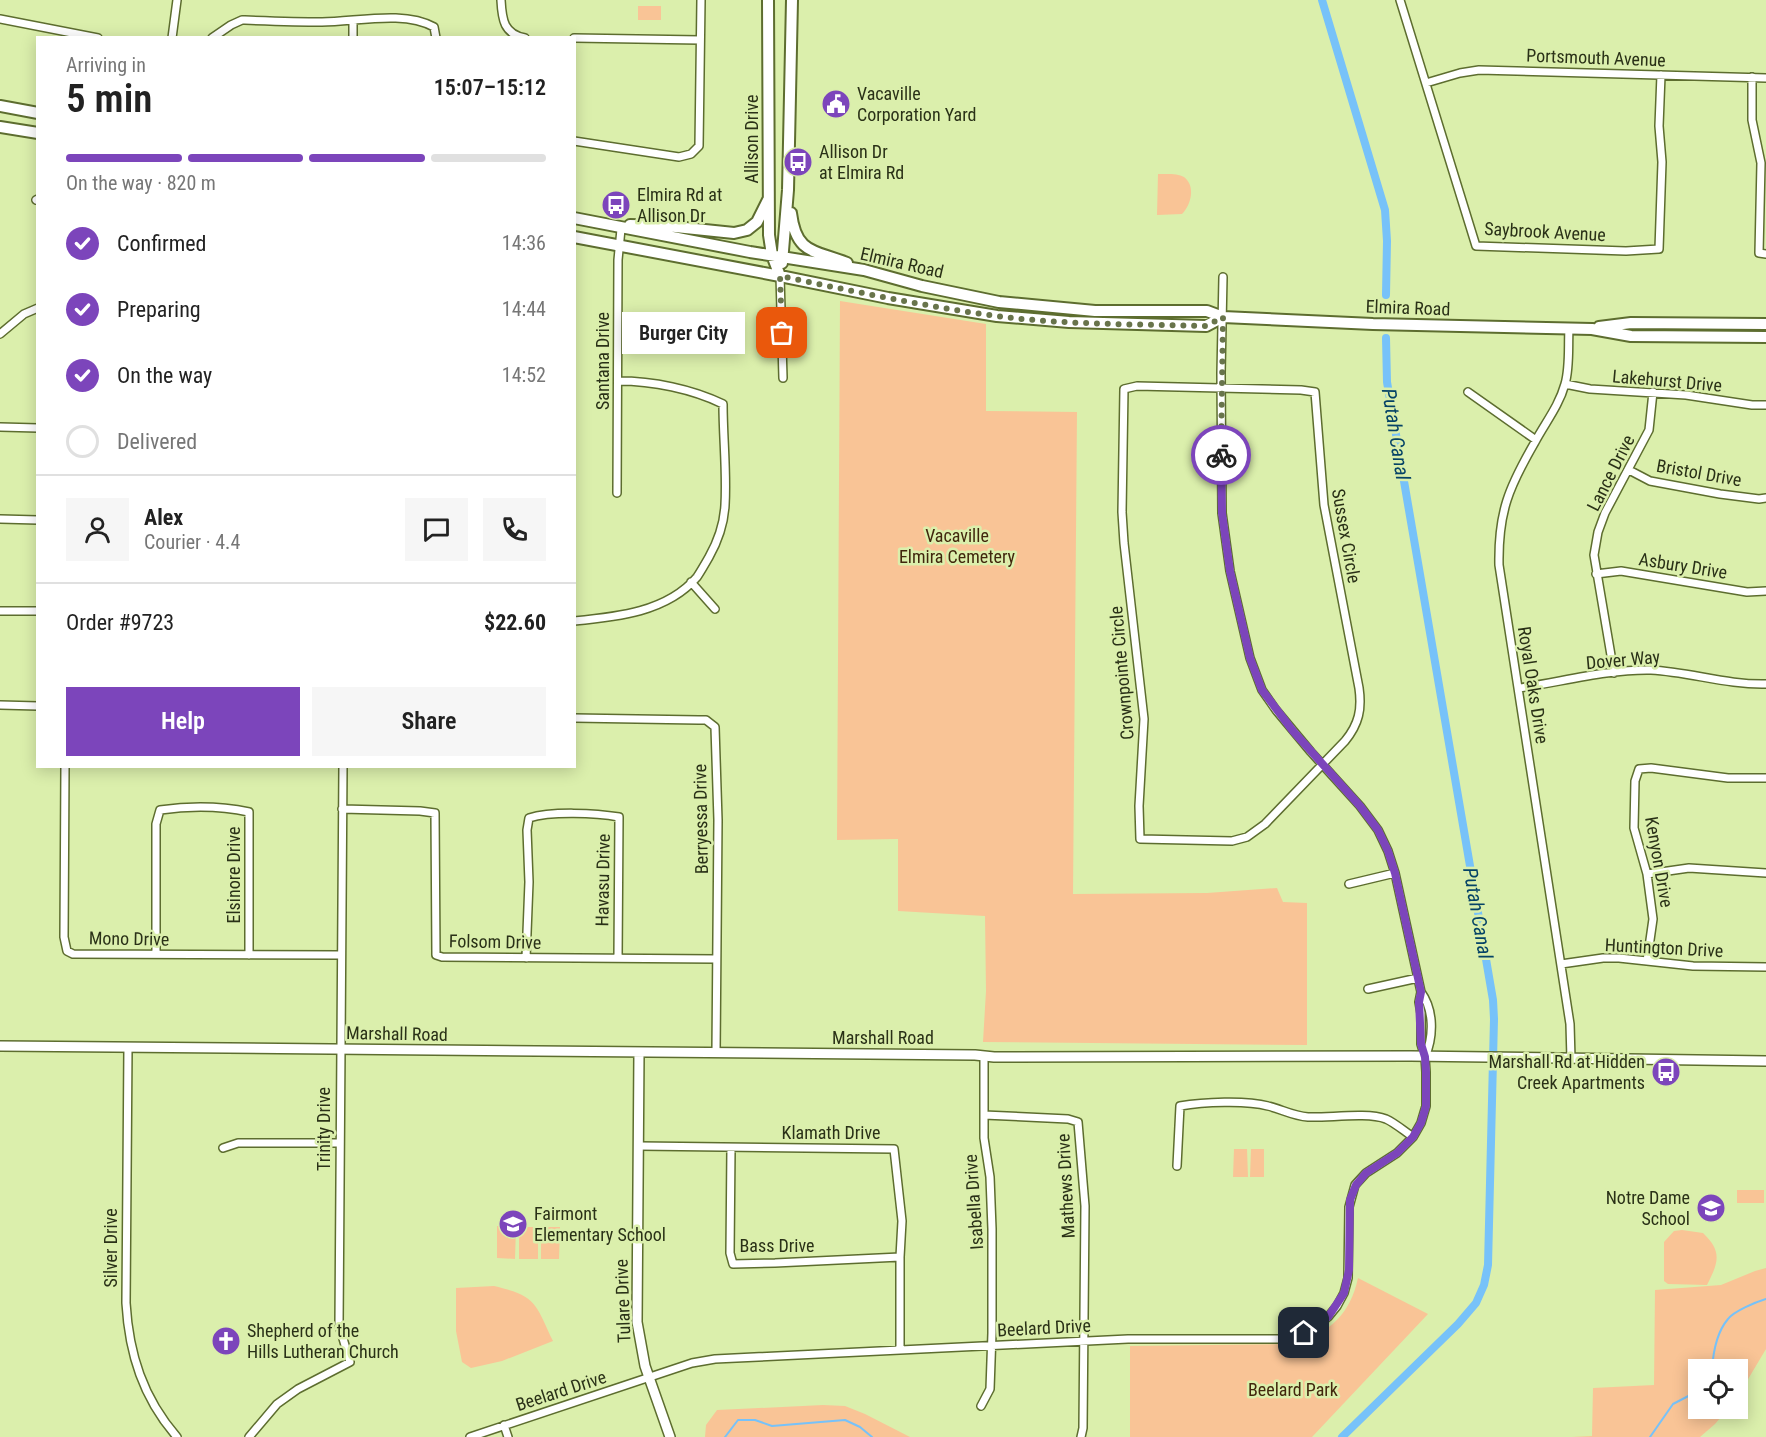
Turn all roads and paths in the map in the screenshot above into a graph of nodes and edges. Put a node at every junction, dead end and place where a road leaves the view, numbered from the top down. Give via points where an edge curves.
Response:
1 (177, 0) edge
2 (501, 0) edge
3 (700, 0) edge
4 (768, 0) edge
5 (792, 0) edge
6 (1401, 0) edge
7 (0, 19) edge
8 (353, 20) junction
9 (88, 36) edge
10 (172, 36) edge
11 (215, 36) edge
12 (353, 36) edge
13 (436, 36) edge
14 (514, 36) edge
15 (576, 38) edge
16 (700, 40) junction
17 (1661, 75) junction
18 (1752, 78) junction
19 (1766, 78) edge
20 (1426, 83) junction
21 (0, 106) edge
22 (36, 113) edge
23 (0, 127) edge
24 (36, 133) edge
25 (576, 141) edge
26 (788, 190) junction
27 (769, 197) junction
28 (576, 218) edge
29 (616, 227) junction
30 (576, 237) edge
31 (619, 245) junction
32 (1766, 254) edge
33 (777, 256) junction
34 (864, 270) junction
35 (780, 276) junction
36 (1224, 278) dead end
37 (36, 309) edge
38 (1223, 317) junction
39 (1766, 324) edge
40 (1569, 328) junction
41 (1592, 329) junction
42 (0, 334) edge
43 (1766, 337) edge
44 (783, 378) dead end
45 (618, 381) junction
46 (1565, 384) junction
47 (1222, 388) junction
48 (1468, 392) dead end
49 (1653, 392) junction
50 (1766, 405) edge
51 (0, 427) edge
52 (36, 428) edge
53 (1536, 440) junction
54 (1629, 470) junction
55 (617, 493) dead end
56 (1766, 498) edge
57 (0, 519) edge
58 (36, 520) edge
59 (1596, 574) junction
60 (691, 582) junction
61 (1766, 591) edge
62 (716, 609) dead end
63 (0, 611) edge
64 (36, 611) edge
65 (576, 621) edge
66 (1614, 673) junction
67 (1766, 684) edge
68 (1519, 688) junction
69 (0, 705) edge
70 (36, 706) edge
71 (576, 718) edge
72 (1323, 764) junction
73 (65, 768) edge
74 (343, 768) edge
75 (1766, 778) edge
76 (342, 809) junction
77 (1395, 873) junction
78 (1766, 873) edge
79 (1647, 874) junction
80 (1349, 884) dead end
81 (156, 954) junction
82 (249, 955) junction
83 (341, 955) junction
84 (526, 958) junction
85 (618, 958) junction
86 (716, 959) junction
87 (1647, 961) junction
88 (1561, 964) junction
89 (1766, 967) edge
90 (1418, 978) junction
91 (1368, 989) dead end
92 (0, 1046) edge
93 (128, 1047) junction
94 (340, 1049) junction
95 (639, 1052) junction
96 (716, 1053) junction
97 (984, 1056) junction
98 (1425, 1057) junction
99 (1571, 1059) junction
100 (1766, 1061) edge
101 (984, 1115) junction
102 (1413, 1137) junction
103 (339, 1143) junction
104 (639, 1146) junction
105 (223, 1148) dead end
106 (732, 1148) junction
107 (1177, 1166) dead end
108 (900, 1257) junction
109 (1083, 1341) junction
110 (992, 1346) junction
111 (900, 1350) junction
112 (649, 1377) junction
113 (981, 1406) dead end
114 (504, 1425) junction
115 (177, 1437) edge
116 (249, 1437) edge
117 (470, 1437) edge
118 (508, 1437) edge
119 (670, 1437) edge
120 (1081, 1437) edge

1 - 10 street
2 - 14 street via 507,30
3 - 16 street
4 - 27 main road, Allison Drive
5 - 26 main road, Allison Drive
6 - 20 street, Saybrook Avenue
7 - 9 street
8 - 11 street via 242,20
8 - 12 street
8 - 13 street via 425,22 434,27
15 - 16 street
16 - 25 street via 699,146 691,154 668,156
17 - 18 street, Portsmouth Avenue
17 - 20 street, Portsmouth Avenue via 1479,70
17 - 20 street, Saybrook Avenue via 1659,249 1640,251 1476,246
18 - 19 street, Portsmouth Avenue
18 - 32 street via 1752,120 1761,163 1759,253
21 - 22 main road
23 - 24 main road
26 - 33 main road, Allison Drive
26 - 34 main road via 798,240 814,252
27 - 29 main road via 757,222 734,233 666,226
27 - 33 main road, Allison Drive via 769,235
28 - 29 main road, Elmira Road
29 - 31 street, Santana Drive
29 - 33 main road, Elmira Road
30 - 31 main road, Elmira Road
31 - 35 main road, Elmira Road
31 - 45 street, Santana Drive
33 - 34 main road, Elmira Road
33 - 35 main road, Allison Drive
34 - 38 main road, Elmira Road via 999,302 1095,311 1207,311
35 - 38 main road, Elmira Road via 997,316 1206,326
35 - 44 street, Allison Drive
36 - 38 street, Beelard Drive
37 - 42 street
38 - 40 main road, Elmira Road
38 - 47 street, Beelard Drive
39 - 41 main road, Elmira Road via 1631,323
40 - 41 main road, Elmira Road
40 - 46 street, Royal Oaks Drive
41 - 43 main road, Elmira Road via 1631,336
45 - 55 street, Santana Drive
45 - 60 street via 664,386 723,404 725,502 721,531 714,549
46 - 49 street, Lakehurst Drive
46 - 53 street, Royal Oaks Drive via 1552,416
47 - 72 street, Beelard Drive via 1223,522 1250,658 1262,690
47 - 72 street, Sussex Circle via 1316,392 1324,505 1361,702 1355,730
47 - 72 street, Crownpointe Circle via 1124,389 1122,512 1144,719 1140,839 1232,841 1247,837 1265,824
48 - 53 street
49 - 50 street, Lakehurst Drive
49 - 54 street, Lance Drive via 1649,430
51 - 52 street
53 - 68 street, Royal Oaks Drive via 1508,493 1498,534 1499,565
54 - 56 street, Bristol Drive via 1650,481
54 - 59 street, Lance Drive via 1598,532
57 - 58 street
59 - 61 street, Asbury Drive via 1621,571
59 - 66 street, Lance Drive
60 - 62 street
60 - 65 street via 652,607
63 - 64 street
66 - 67 street, Dover Way via 1649,670
66 - 68 street, Dover Way
68 - 88 street, Royal Oaks Drive
69 - 70 street
71 - 86 street, Berryessa Drive via 706,720 715,727
72 - 77 street, Beelard Drive via 1378,830
73 - 81 street, Mono Drive via 64,945 74,954
74 - 76 street, Trinity Drive
75 - 79 street, Kenyon Drive via 1639,769 1635,780 1634,828
76 - 83 street, Trinity Drive
76 - 84 street, Folsom Drive via 435,813 436,954
77 - 80 street
77 - 90 street, Beelard Drive
78 - 79 street via 1689,868
79 - 87 street, Kenyon Drive via 1653,920
81 - 82 street, Mono Drive
81 - 82 street, Elsinore Drive via 156,824 160,810 173,808 249,812
82 - 83 street, Mono Drive
83 - 94 street, Trinity Drive
84 - 85 street, Folsom Drive
84 - 85 street, Havasu Drive via 527,830 530,818 540,814 619,817
85 - 86 street, Folsom Drive
86 - 96 street, Berryessa Drive
87 - 88 street, Huntington Drive via 1604,958
87 - 89 street, Huntington Drive
88 - 99 street, Royal Oaks Drive
90 - 91 street
90 - 98 street, Beelard Drive
92 - 93 street, Marshall Road
93 - 94 street, Marshall Road
93 - 115 street, Silver Drive via 128,1329 144,1386 155,1409
94 - 95 street, Marshall Road
94 - 103 street, Trinity Drive
95 - 96 street, Marshall Road
95 - 104 street, Tulare Drive
96 - 97 street, Marshall Road
97 - 98 street, Marshall Road
97 - 101 street, Isabella Drive
98 - 99 street, Marshall Road
98 - 102 street, Beelard Drive via 1426,1106
99 - 100 street, Marshall Road
101 - 109 street, Mathews Drive via 1077,1122 1084,1206
101 - 110 street, Isabella Drive via 992,1229
102 - 107 street via 1385,1119 1374,1117 1307,1117 1251,1103 1187,1105 1180,1106
102 - 109 street, Beelard Drive via 1356,1185 1350,1207 1346,1286 1336,1306 1316,1327 1279,1339
103 - 105 street via 238,1143
103 - 116 street, Trinity Drive via 339,1325 350,1362 277,1404
104 - 106 street, Klamath Drive
104 - 112 street, Tulare Drive via 637,1322
106 - 108 street, Klamath Drive via 894,1149 902,1221
106 - 108 street, Bass Drive via 733,1264
108 - 111 street, Klamath Drive
109 - 110 street, Beelard Drive
109 - 120 street
110 - 111 street, Beelard Drive
110 - 113 street, Isabella Drive via 990,1389
111 - 112 street, Beelard Drive via 715,1359
112 - 114 street, Beelard Drive
112 - 119 street, Tulare Drive
114 - 117 street, Beelard Drive
114 - 118 street

